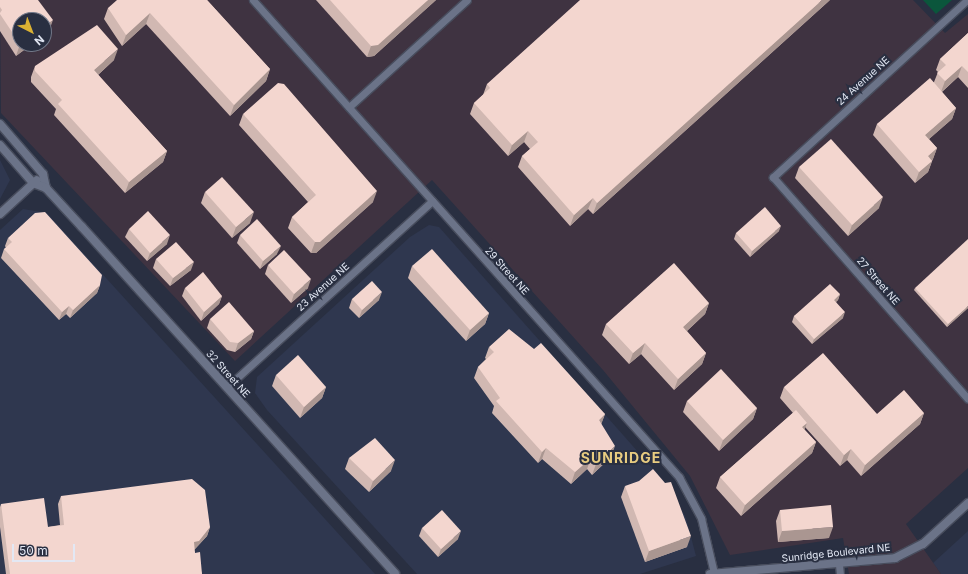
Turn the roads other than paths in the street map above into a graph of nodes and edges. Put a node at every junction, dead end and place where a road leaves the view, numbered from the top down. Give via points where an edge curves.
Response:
1 (253, 0) edge
2 (467, 0) edge
3 (967, 0) edge
4 (349, 107) junction
5 (0, 124) edge
6 (0, 145) edge
7 (43, 174) junction
8 (773, 177) joint
9 (33, 183) junction
10 (46, 188) junction
11 (432, 201) junction
12 (0, 214) edge
13 (227, 387) junction
14 (968, 399) edge
15 (968, 504) edge
16 (839, 565) junction
17 (395, 574) edge
18 (710, 574) edge
19 (714, 574) edge
20 (840, 574) edge

1 - 4 street, 29 Street NE
2 - 4 street
3 - 8 street, 24 Avenue NE
4 - 11 street, 29 Street NE
5 - 7 street
6 - 9 street, 32 Street NE
7 - 9 street
7 - 10 street
8 - 14 street, 27 Street NE
9 - 10 street, 32 Street NE
9 - 12 street
10 - 13 street, 32 Street NE
11 - 13 street, 23 Avenue NE
11 - 19 street, 29 Street NE via 679,477 701,518
13 - 17 street, 32 Street NE
15 - 16 street, Sunridge Boulevard NE via 908,552 895,558
16 - 19 street, Sunridge Boulevard NE
16 - 20 street
18 - 19 street, Sunridge Boulevard NE

